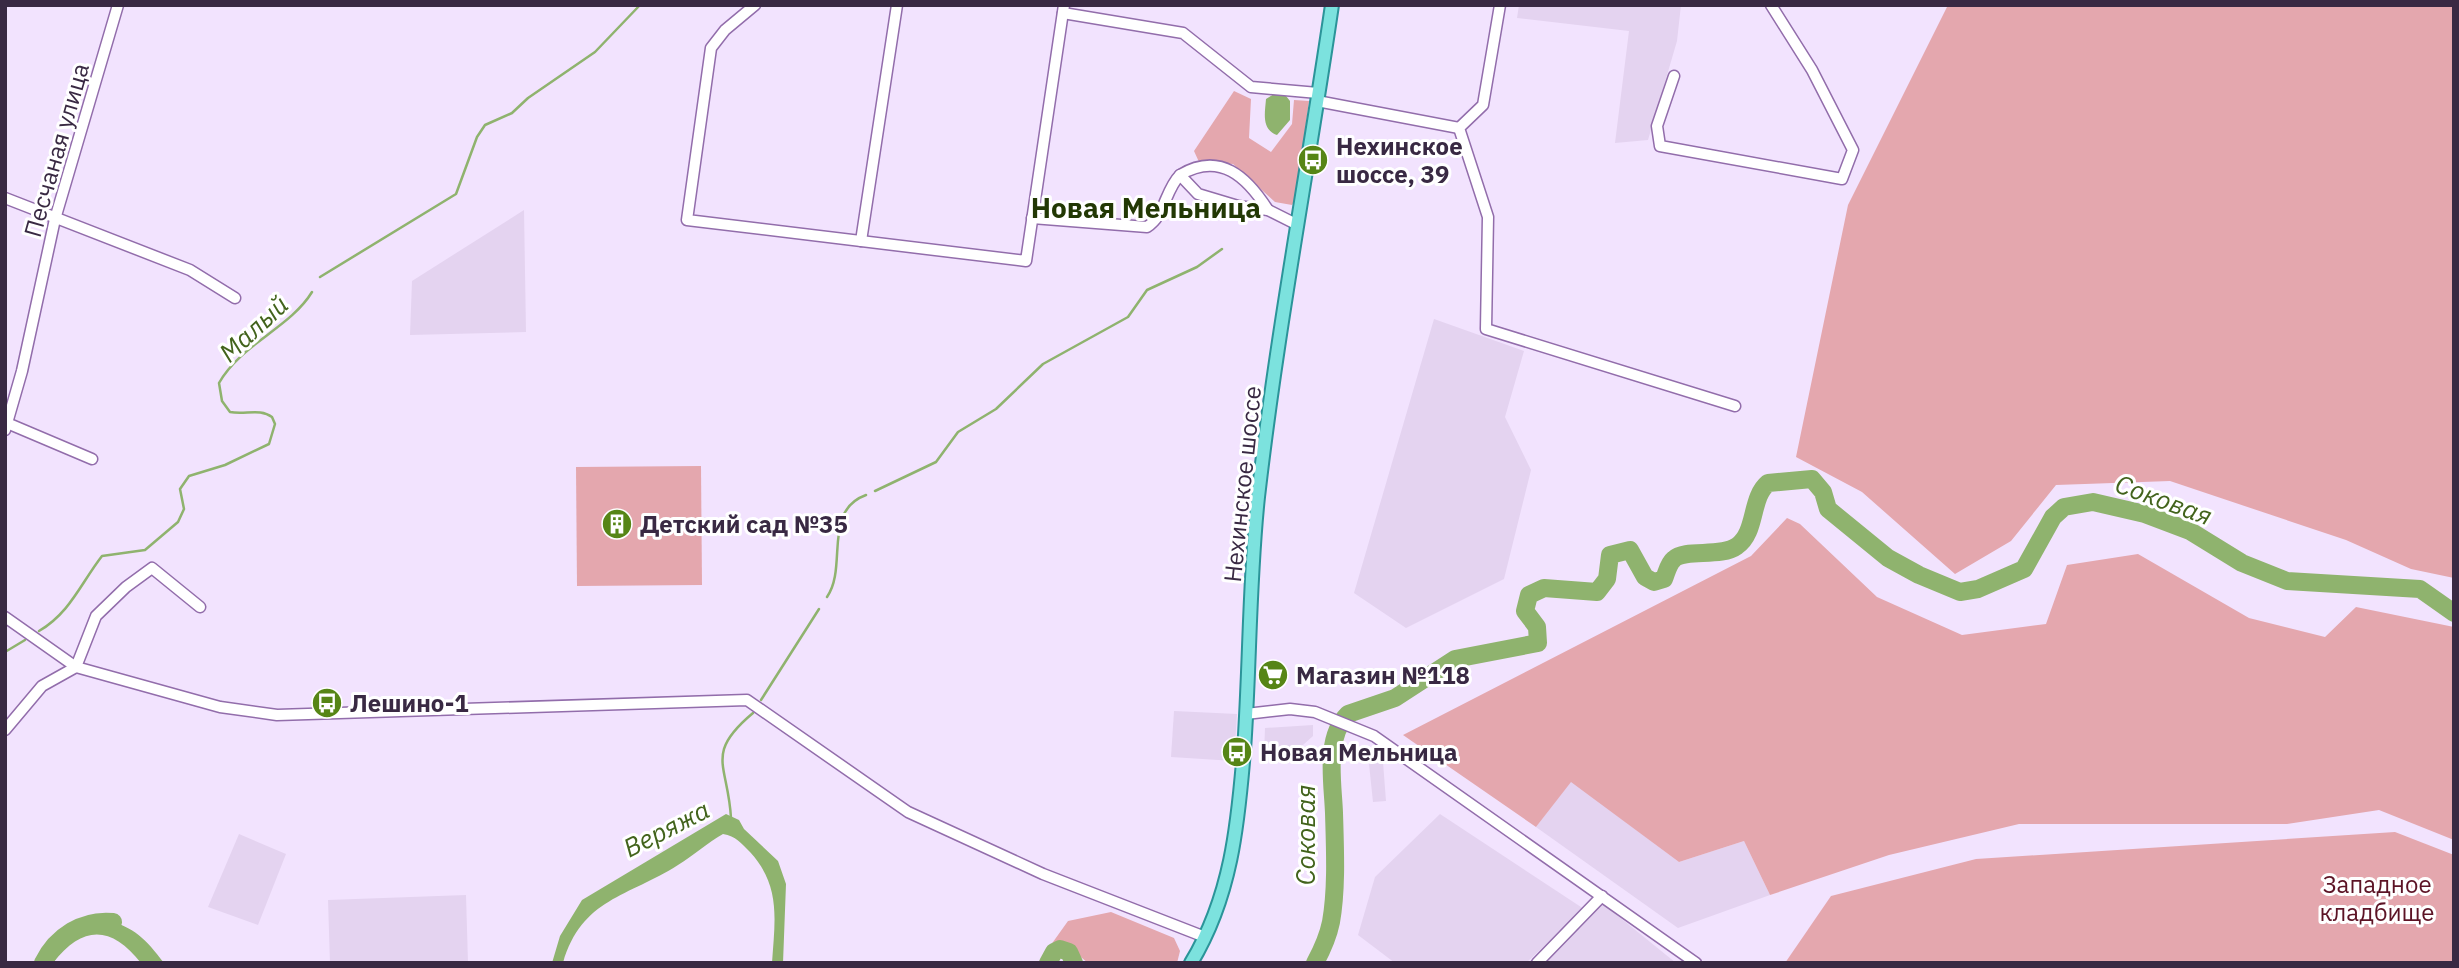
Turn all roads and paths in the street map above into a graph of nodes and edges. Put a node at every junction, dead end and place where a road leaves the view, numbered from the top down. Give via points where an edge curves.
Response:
1 (118, 5) edge
2 (755, 5) edge
3 (897, 5) edge
4 (1332, 5) edge
5 (1500, 5) edge
6 (1772, 5) edge
7 (1064, 9) edge
8 (1674, 76) dead end
9 (1318, 97) junction
10 (1459, 128) junction
11 (1180, 174) junction
12 (5, 198) edge
13 (1268, 210) junction
14 (1032, 218) junction
15 (55, 219) junction
16 (1298, 225) junction
17 (861, 241) junction
18 (235, 298) dead end
19 (1735, 407) dead end
20 (6, 426) edge
21 (92, 459) dead end
22 (200, 607) dead end
23 (5, 617) edge
24 (76, 667) junction
25 (1246, 714) junction
26 (5, 730) edge
27 (1602, 896) junction
28 (1205, 937) junction
29 (1191, 963) edge
30 (1536, 963) edge
31 (1696, 963) edge

1 - 15 street, Песчаная улица
2 - 17 street via 711,48 687,220
3 - 17 street
4 - 9 main road, Нехинское шоссе
5 - 10 street via 1483,105
6 - 8 street via 1853,150 1842,178 1660,146 1657,126
7 - 9 street via 1184,33 1251,87
7 - 14 street
9 - 10 street
9 - 16 main road, Нехинское шоссе
10 - 19 street via 1488,217 1486,329
11 - 13 street via 1198,194
11 - 13 street via 1197,165 1231,169 1248,182
11 - 14 street via 1157,219 1147,227
12 - 15 street
13 - 16 street
14 - 17 street via 1026,261
15 - 18 street via 190,271
15 - 20 street, Песчаная улица
16 - 25 main road, Нехинское шоссе via 1256,518
20 - 21 street
22 - 24 street via 152,568 96,616
23 - 24 street
24 - 26 street via 42,687
24 - 28 street via 220,707 277,715 747,699 908,811 1043,874
25 - 27 street via 1290,709 1315,712 1374,736
25 - 28 main road, Нехинское шоссе via 1235,848
27 - 30 street
27 - 31 street
28 - 29 main road, Нехинское шоссе

